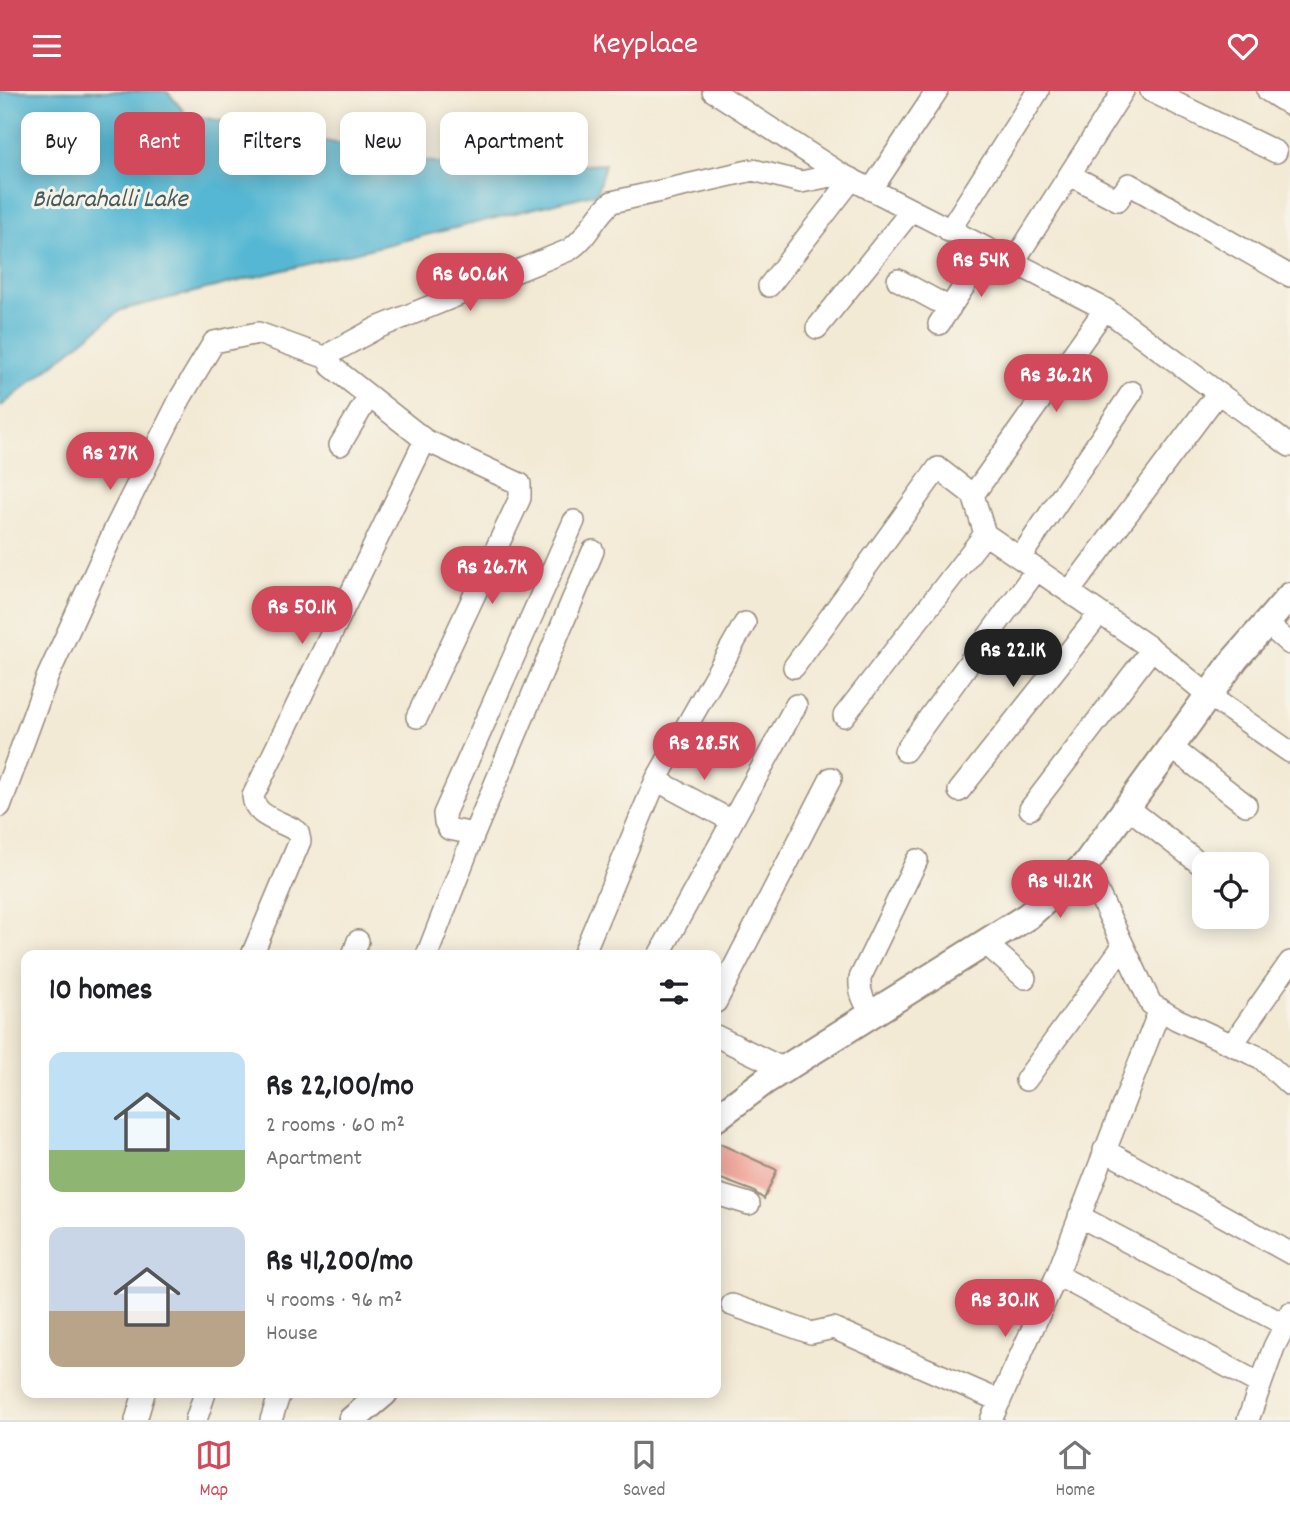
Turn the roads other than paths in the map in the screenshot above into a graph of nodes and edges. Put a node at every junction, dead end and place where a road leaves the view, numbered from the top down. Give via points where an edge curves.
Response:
1 (713, 91) edge
2 (937, 91) edge
3 (1038, 91) edge
4 (1123, 91) edge
5 (1268, 91) edge
6 (1161, 93) edge
7 (1290, 105) edge
8 (1276, 152) dead end
9 (1070, 175) junction
10 (846, 177) junction
11 (871, 190) junction
12 (911, 211) junction
13 (949, 231) junction
14 (988, 250) junction
15 (1013, 263) junction
16 (1290, 276) edge
17 (898, 280) dead end
18 (769, 286) dead end
19 (1105, 309) junction
20 (817, 328) dead end
21 (330, 359) junction
22 (1132, 392) dead end
23 (1218, 393) junction
24 (369, 396) junction
25 (425, 440) junction
26 (340, 445) dead end
27 (1290, 446) edge
28 (973, 495) junction
29 (574, 521) dead end
30 (985, 534) junction
31 (593, 551) dead end
32 (1028, 564) junction
33 (1069, 592) junction
34 (1290, 596) edge
35 (1100, 613) junction
36 (745, 623) dead end
37 (1266, 623) junction
38 (1290, 644) edge
39 (1152, 649) junction
40 (794, 667) dead end
41 (1208, 695) junction
42 (796, 705) dead end
43 (844, 716) dead end
44 (417, 717) dead end
45 (1171, 747) junction
46 (905, 751) dead end
47 (1290, 751) edge
48 (831, 778) dead end
49 (656, 780) junction
50 (958, 791) dead end
51 (1246, 805) dead end
52 (0, 806) edge
53 (1127, 807) junction
54 (1030, 809) dead end
55 (732, 821) junction
56 (474, 834) junction
57 (1192, 858) edge
58 (917, 860) dead end
59 (1085, 865) junction
60 (985, 943) junction
61 (1124, 946) junction
62 (254, 950) edge
63 (429, 950) edge
64 (585, 950) edge
65 (662, 950) edge
66 (1290, 962) edge
67 (1025, 978) dead end
68 (721, 992) edge
69 (1160, 1009) junction
70 (872, 1014) junction
71 (721, 1038) edge
72 (1232, 1045) junction
73 (784, 1069) junction
74 (1026, 1080) dead end
75 (1290, 1085) edge
76 (721, 1114) edge
77 (1104, 1150) junction
78 (721, 1196) edge
79 (749, 1204) dead end
80 (1079, 1216) junction
81 (1290, 1253) edge
82 (1057, 1275) junction
83 (732, 1305) dead end
84 (1287, 1319) edge
85 (1260, 1384) junction
86 (143, 1398) edge
87 (203, 1398) edge
88 (278, 1398) edge
89 (378, 1398) edge
90 (382, 1398) edge
91 (996, 1410) edge
92 (136, 1420) edge
93 (196, 1420) edge
94 (271, 1420) edge
95 (352, 1420) edge
96 (375, 1420) edge
97 (1248, 1420) edge

1 - 10 street
2 - 11 street
3 - 13 street
4 - 9 street
5 - 7 street
6 - 8 street
9 - 15 street
9 - 16 street via 1118,200 1129,184
10 - 11 street
10 - 18 street
10 - 21 street via 801,182 753,170 612,202 569,250 377,328 333,352
11 - 12 street
12 - 13 street
12 - 20 street
13 - 14 street
14 - 15 street
14 - 17 street via 944,316
15 - 19 street
19 - 23 street
19 - 28 street
21 - 24 street via 331,366
21 - 52 street via 258,333 214,342 114,531 47,678
22 - 32 street
23 - 27 street
23 - 33 street
24 - 25 street
24 - 26 street
25 - 44 street via 520,484 520,498
25 - 62 street via 253,796 258,812 291,826 300,841
28 - 30 street
28 - 40 street via 938,468
29 - 56 street via 444,814 449,829
30 - 32 street
30 - 43 street
31 - 56 street
32 - 33 street
32 - 46 street
33 - 35 street
34 - 37 main road
35 - 39 street
35 - 50 street
36 - 49 street
37 - 38 street
37 - 41 main road
39 - 41 street
39 - 54 street
41 - 45 main road
41 - 47 street
42 - 55 street
45 - 51 street
45 - 53 main road
48 - 68 street
49 - 55 street
49 - 64 street
53 - 57 street
53 - 59 main road
55 - 65 street
56 - 63 street
58 - 70 street via 860,978 859,988
59 - 60 main road via 1028,916
59 - 61 street
60 - 67 street
60 - 70 main road
61 - 69 street via 1151,1004
61 - 74 street
66 - 72 street
69 - 72 street
69 - 77 street
70 - 73 main road
71 - 73 street
72 - 75 street via 1261,1058
73 - 76 main road
77 - 80 street
77 - 81 street
78 - 79 street
80 - 82 street
80 - 84 street
82 - 85 street
82 - 91 street
83 - 91 street via 811,1333 833,1328
84 - 85 street
85 - 97 street
86 - 92 street
87 - 93 street
88 - 94 street
89 - 95 main road
90 - 96 street

